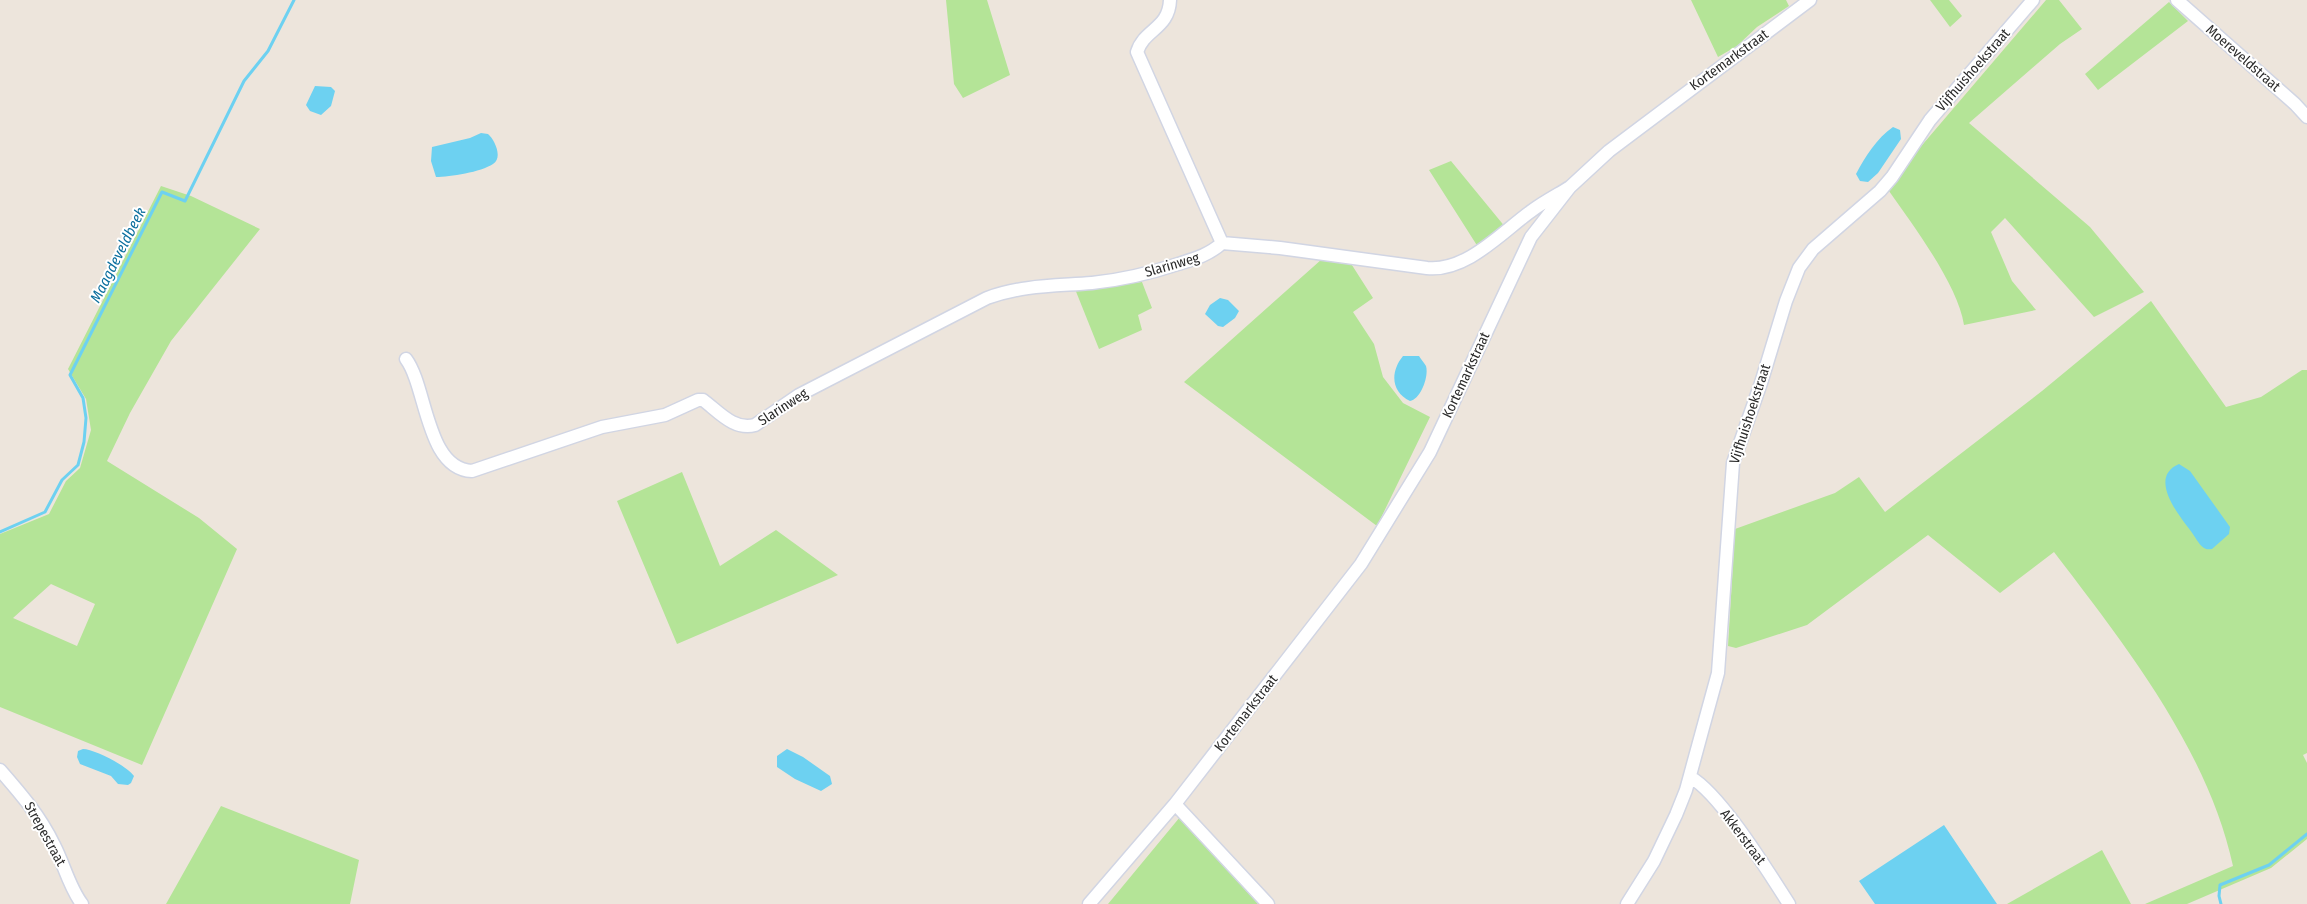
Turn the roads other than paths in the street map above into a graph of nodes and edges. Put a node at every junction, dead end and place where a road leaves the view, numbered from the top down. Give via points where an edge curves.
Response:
1 (1170, 0) edge
2 (1810, 0) edge
3 (2033, 0) edge
4 (2177, 0) edge
5 (2307, 117) edge
6 (1570, 187) junction
7 (1222, 243) junction
8 (406, 359) dead end
9 (0, 770) edge
10 (1690, 777) junction
11 (1176, 804) junction
12 (82, 904) edge
13 (1089, 904) edge
14 (1268, 904) edge
15 (1627, 904) edge
16 (1789, 904) edge

1 - 7 street via 1164,22 1140,43 1136,52
2 - 6 street, Kortemarkstraat via 1640,125
3 - 10 street, Vijfhuishoekstraat via 1930,120 1892,178 1813,249 1799,268 1733,463 1718,673
4 - 5 street, Moereveldstraat
6 - 7 street via 1473,255 1445,267 1427,268
6 - 11 street, Kortemarkstraat via 1532,237 1430,452 1361,564
7 - 8 street, Slarinweg via 1202,257 1165,269 1093,283 1008,290 808,390 755,425 735,425 703,400 698,400 665,415 602,427 472,471 460,469 443,454 432,433 412,368
9 - 12 street, Strepestraat via 32,806
10 - 15 street, Vijfhuishoekstraat via 1665,841
10 - 16 street, Akkerstraat via 1716,801
11 - 13 street, Kortemarkstraat
11 - 14 street

